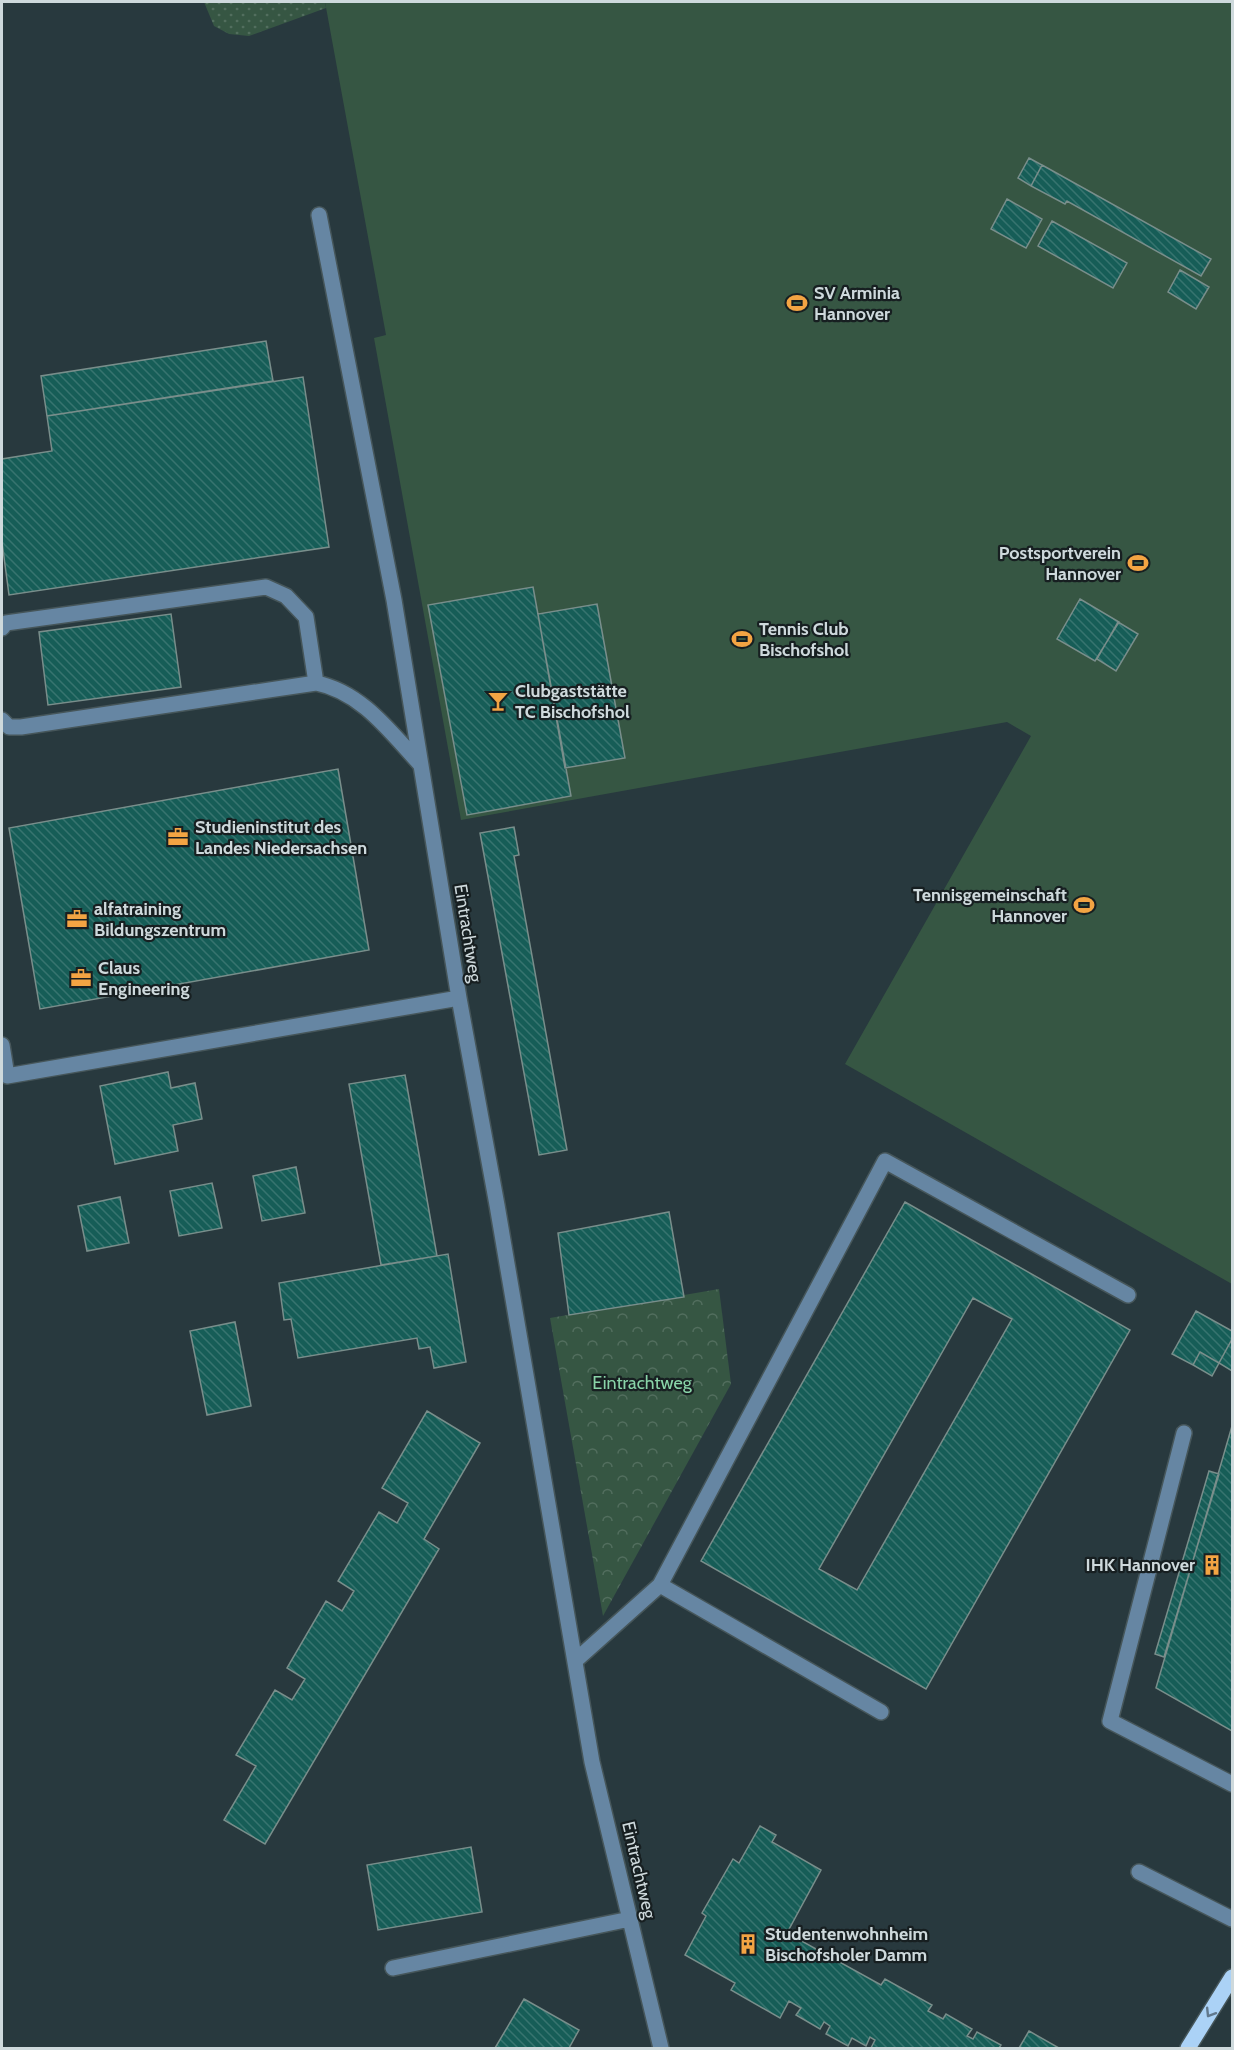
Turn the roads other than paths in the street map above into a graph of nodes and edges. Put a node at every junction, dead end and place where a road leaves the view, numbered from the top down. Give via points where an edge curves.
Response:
1 (319, 215) dead end
2 (2, 628) edge
3 (316, 683) junction
4 (2, 720) edge
5 (421, 765) junction
6 (459, 998) junction
7 (2, 1045) edge
8 (1128, 1295) dead end
9 (1185, 1433) dead end
10 (660, 1585) junction
11 (575, 1661) junction
12 (881, 1712) dead end
13 (1233, 1784) edge
14 (1139, 1872) dead end
15 (630, 1919) junction
16 (1233, 1919) edge
17 (393, 1968) dead end
18 (1233, 1977) edge
19 (661, 2049) edge
20 (1188, 2049) edge

1 - 5 street, Eintrachtweg via 394,600
2 - 3 street via 6,623 266,587 286,596 306,617
3 - 4 street via 21,727 9,727
3 - 5 street via 352,696
5 - 6 street, Eintrachtweg
6 - 7 street via 8,1076
6 - 11 street, Eintrachtweg
8 - 10 street via 885,1161
9 - 13 street via 1110,1720
10 - 11 street
10 - 12 street
11 - 15 street, Eintrachtweg via 592,1762
14 - 16 street
15 - 17 street
15 - 19 street, Eintrachtweg
18 -> 20 main road

